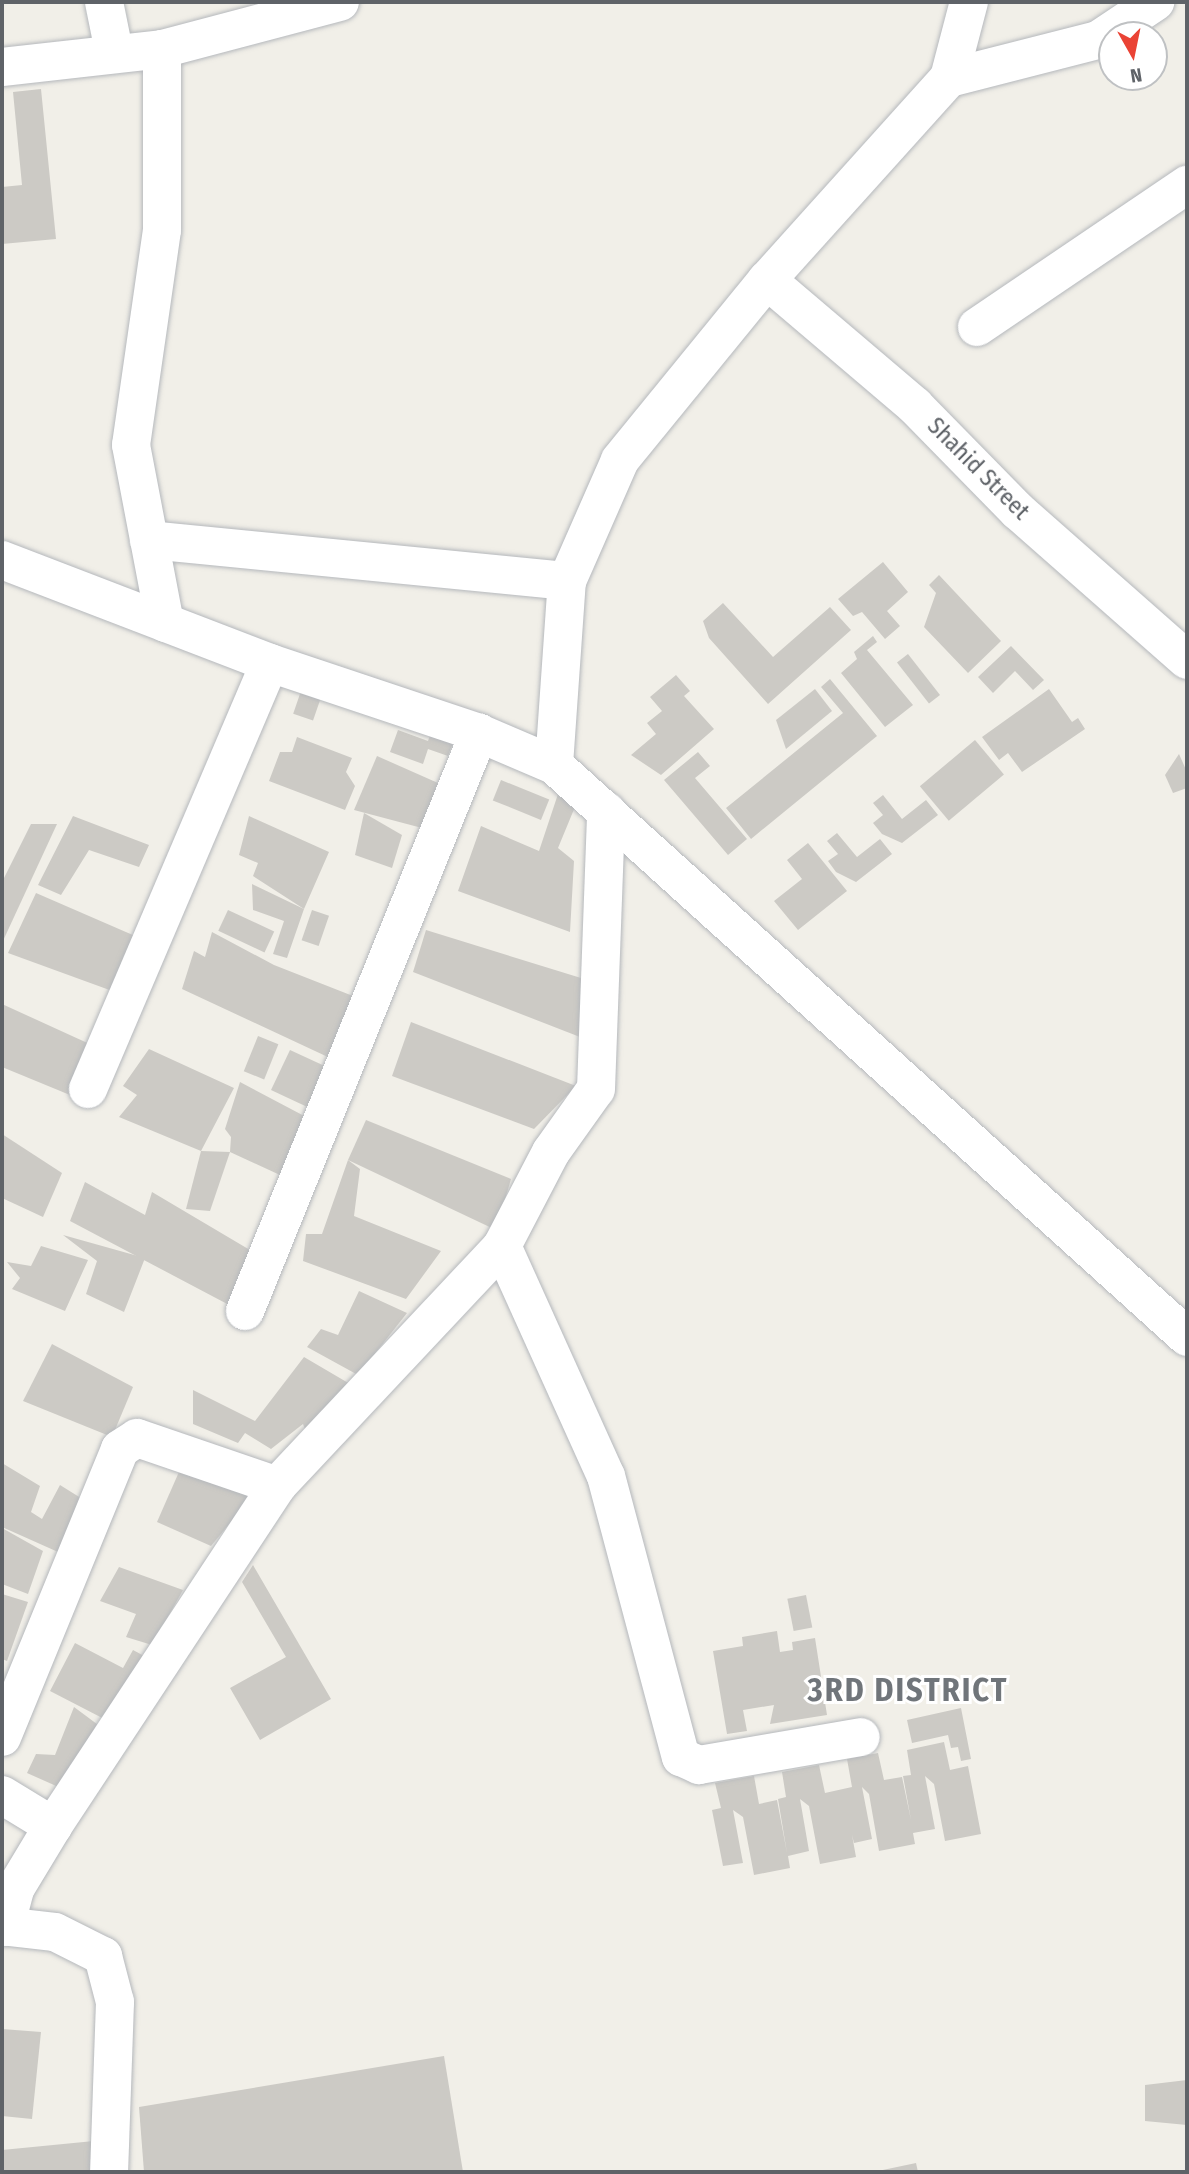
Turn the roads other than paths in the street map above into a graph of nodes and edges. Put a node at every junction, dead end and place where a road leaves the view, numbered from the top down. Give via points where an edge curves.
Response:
1 (104, 2) edge
2 (340, 2) edge
3 (968, 2) edge
4 (1155, 2) edge
5 (162, 48) junction
6 (114, 51) junction
7 (2, 66) edge
8 (949, 78) junction
9 (1187, 185) edge
10 (767, 280) junction
11 (977, 327) dead end
12 (149, 540) junction
13 (2, 560) edge
14 (567, 581) junction
15 (165, 623) junction
16 (1187, 660) edge
17 (270, 663) junction
18 (479, 733) junction
19 (554, 765) junction
20 (606, 811) junction
21 (89, 1089) dead end
22 (502, 1246) junction
23 (245, 1311) dead end
24 (1187, 1337) edge
25 (277, 1486) junction
26 (2, 1737) edge
27 (861, 1737) dead end
28 (2, 1795) edge
29 (53, 1826) junction
30 (3, 1926) edge
31 (109, 2172) edge

1 - 6 street
2 - 5 street
3 - 8 street
4 - 8 street via 1098,40
5 - 6 street
5 - 12 street via 162,230 131,445
6 - 7 street
8 - 10 street
9 - 11 street
10 - 14 street via 620,460
10 - 16 street, Shahid Street via 915,407 1018,511
12 - 14 street
12 - 15 street
13 - 15 street
14 - 19 street
15 - 17 street
17 - 18 street
17 - 21 street
18 - 19 street
18 - 23 street
19 - 20 street
20 - 22 street via 596,1089 551,1152
20 - 24 street
22 - 25 street
22 - 27 street via 607,1476 681,1757 699,1765
25 - 26 street via 137,1438 120,1449
25 - 29 street
28 - 29 street
29 - 30 street via 15,1889
30 - 31 street via 55,1932 103,1956 115,2002

